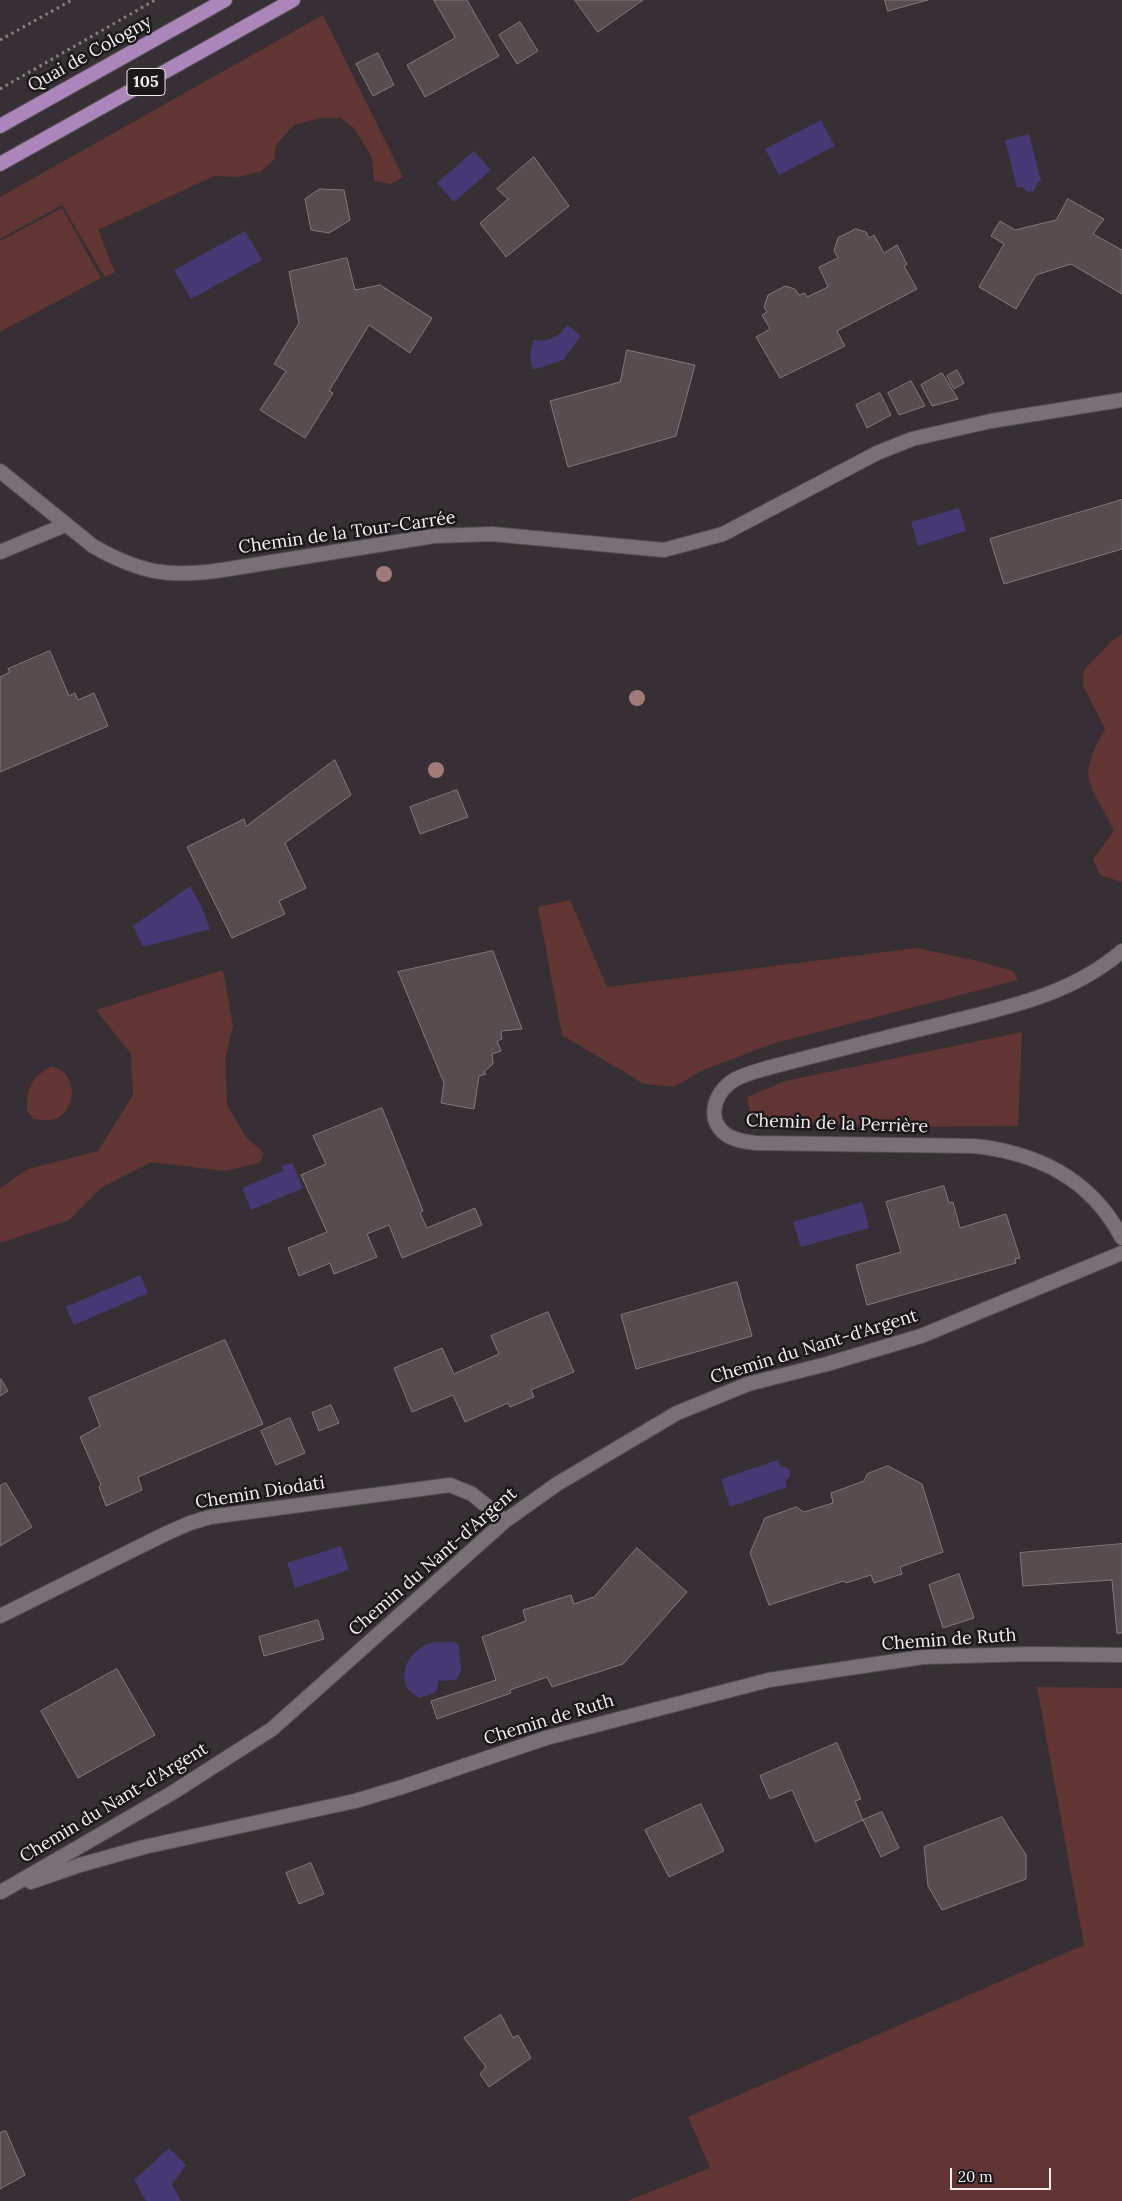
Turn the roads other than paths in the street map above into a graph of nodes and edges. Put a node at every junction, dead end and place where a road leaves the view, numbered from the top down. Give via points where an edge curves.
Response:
1 (225, 0) edge
2 (292, 0) edge
3 (0, 126) edge
4 (0, 164) edge
5 (1122, 400) edge
6 (0, 471) edge
7 (64, 525) junction
8 (0, 552) edge
9 (1122, 951) edge
10 (1122, 1238) edge
11 (1122, 1253) edge
12 (505, 1521) junction
13 (0, 1616) edge
14 (1122, 1655) edge
15 (1, 1893) edge

1 - 3 main road, Quai de Cologny / 105
2 - 4 main road, 105
5 - 7 street, Chemin de la Tour-Carrée via 991,421 912,439 877,453 723,534 664,550 492,534 434,536 181,575 150,571 110,556
6 - 7 street, Chemin de la Tour-Carrée
7 - 8 street
9 - 10 street, Chemin de la Perrière via 1086,977 1059,991 1012,1006 771,1066 737,1078 722,1092 713,1110 724,1133 740,1141 974,1146 1018,1154 1072,1178 1092,1194
11 - 12 street, Chemin du Nant-d'Argent via 921,1336 748,1384 685,1409 557,1484
12 - 13 street, Chemin Diodati via 472,1494 450,1485 210,1517 165,1534
12 - 15 street, Chemin du Nant-d'Argent via 272,1729 172,1793
14 - 15 street, Chemin de Ruth via 923,1657 769,1680 546,1738 355,1801 144,1847

